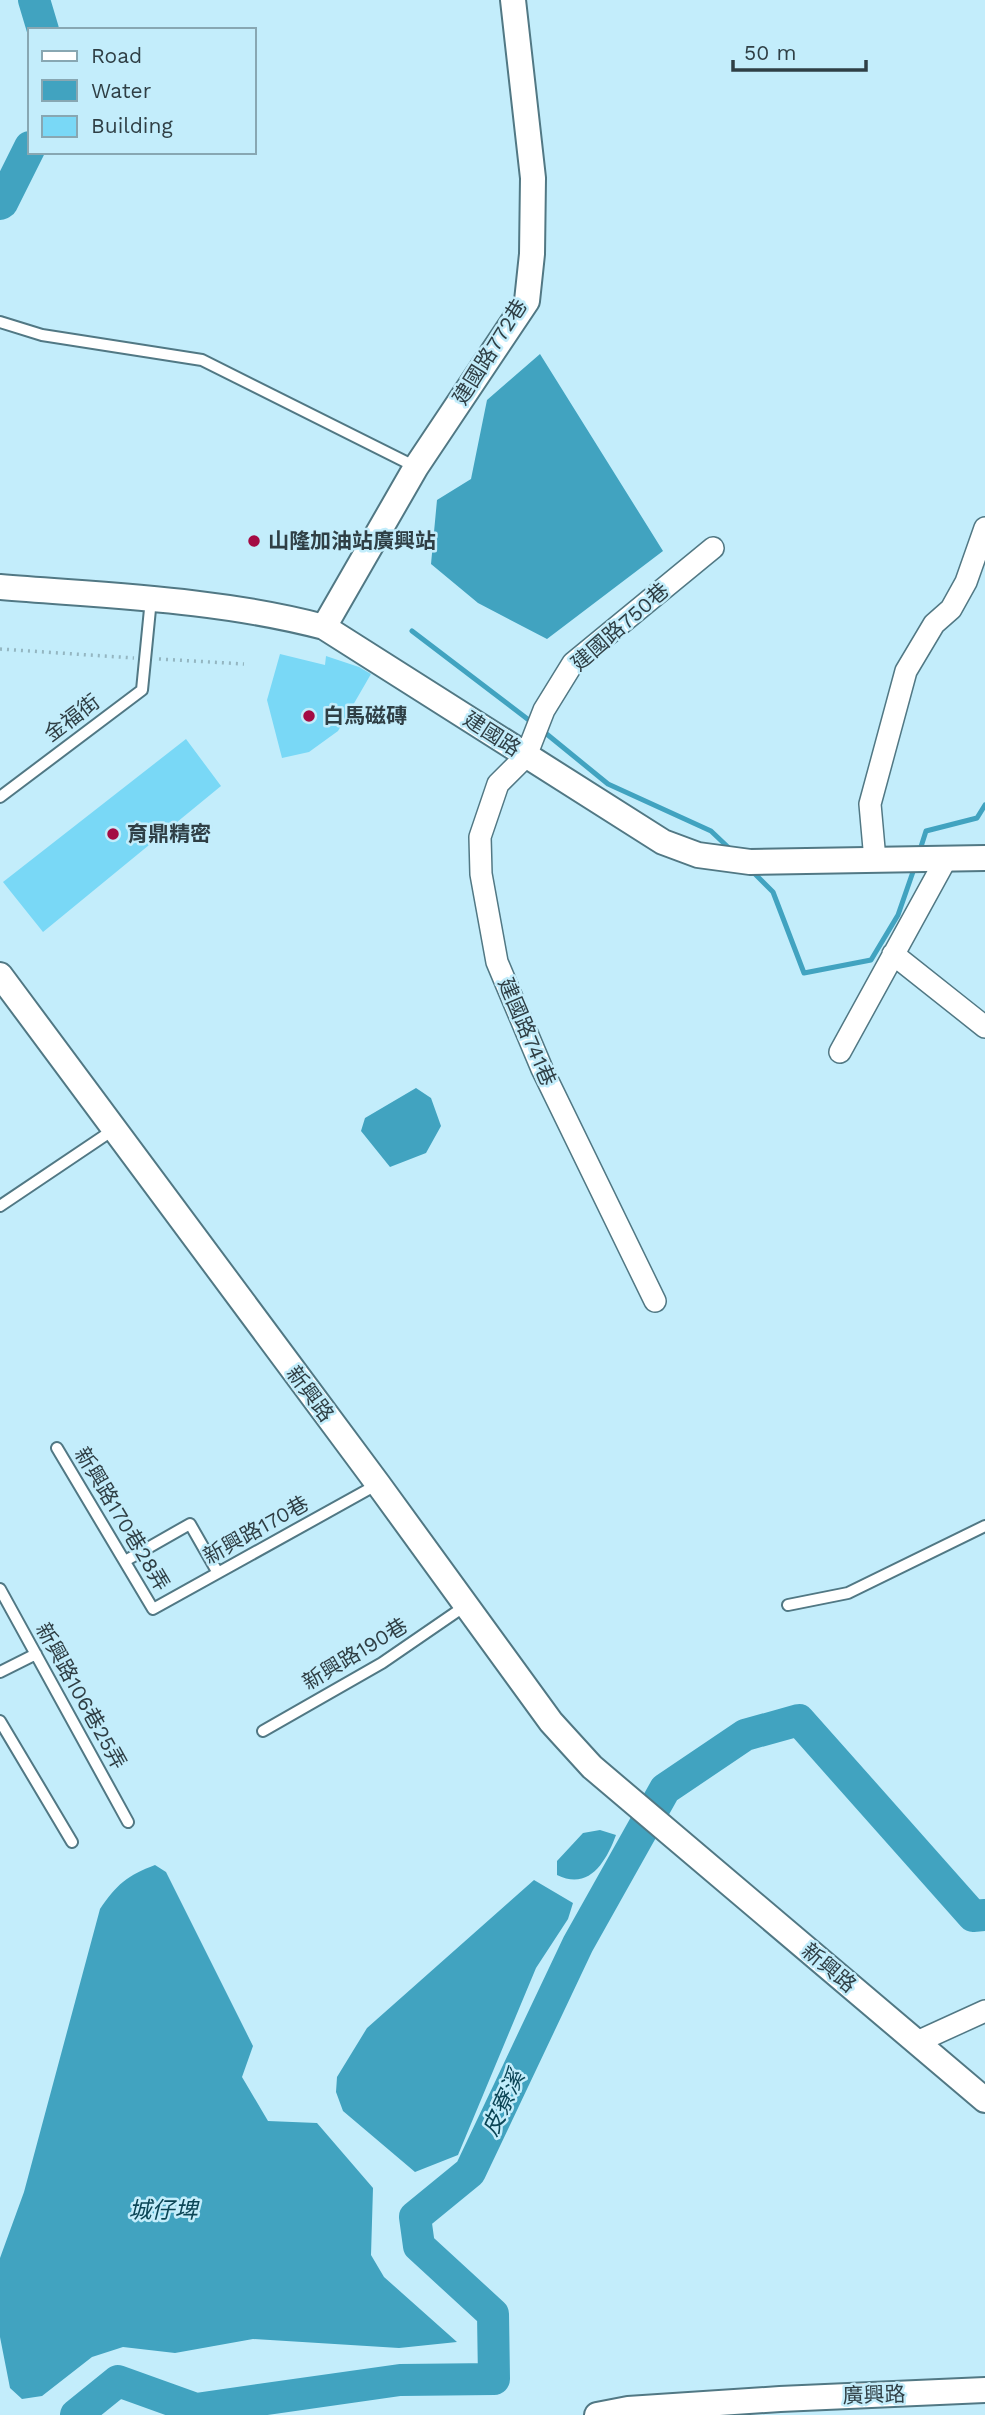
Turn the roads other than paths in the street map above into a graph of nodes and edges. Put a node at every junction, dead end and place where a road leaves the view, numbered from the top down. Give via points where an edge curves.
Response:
1 (513, 0) edge
2 (0, 322) edge
3 (415, 467) junction
4 (985, 528) edge
5 (713, 548) dead end
6 (0, 587) edge
7 (151, 599) junction
8 (324, 627) junction
9 (526, 756) junction
10 (0, 797) edge
11 (985, 858) edge
12 (926, 859) junction
13 (875, 860) junction
14 (893, 954) junction
15 (0, 975) edge
16 (985, 1027) edge
17 (840, 1052) dead end
18 (113, 1130) junction
19 (0, 1206) edge
20 (655, 1301) dead end
21 (57, 1448) dead end
22 (378, 1484) junction
23 (985, 1526) edge
24 (125, 1561) junction
25 (218, 1573) junction
26 (0, 1589) edge
27 (788, 1605) dead end
28 (465, 1606) junction
29 (153, 1609) joint
30 (36, 1654) junction
31 (0, 1672) edge
32 (0, 1721) edge
33 (263, 1731) dead end
34 (128, 1822) dead end
35 (72, 1842) dead end
36 (985, 2011) edge
37 (917, 2042) junction
38 (985, 2100) edge
39 (985, 2390) edge
40 (781, 2407) edge
41 (597, 2415) edge

1 - 3 street, 建國路772巷 via 533,178 527,301
2 - 3 lane via 42,335 202,360
3 - 8 street, 建國路772巷
4 - 13 street via 961,591 951,609 934,624 906,671 870,804
5 - 9 street, 建國路750巷 via 573,663 544,710
6 - 7 street, 建國路
7 - 8 street, 建國路 via 273,613
7 - 10 lane, 金福街 via 142,690
8 - 9 street, 建國路
9 - 13 street, 建國路 via 663,842 698,855 740,860
9 - 20 street, 建國路741巷 via 498,784 480,837 481,874 497,962 542,1069
11 - 12 street, 建國路
12 - 13 street, 建國路
12 - 14 street
14 - 16 street
14 - 17 street
15 - 18 street, 新興路
18 - 19 lane
18 - 22 street, 新興路
21 - 24 lane, 新興路170巷28弄
22 - 25 lane, 新興路170巷
22 - 28 street, 新興路
23 - 27 lane via 848,1593
24 - 25 lane via 190,1524
24 - 29 lane, 新興路170巷28弄
25 - 29 lane, 新興路170巷
26 - 30 lane, 新興路106巷25弄
28 - 33 lane, 新興路190巷 via 382,1664
28 - 37 street, 新興路 via 551,1722 592,1767
30 - 31 lane
30 - 34 lane, 新興路106巷25弄
32 - 35 lane
36 - 37 street
37 - 38 street, 新興路
39 - 40 street, 廣興路
40 - 41 street, 廣興路 via 628,2409

